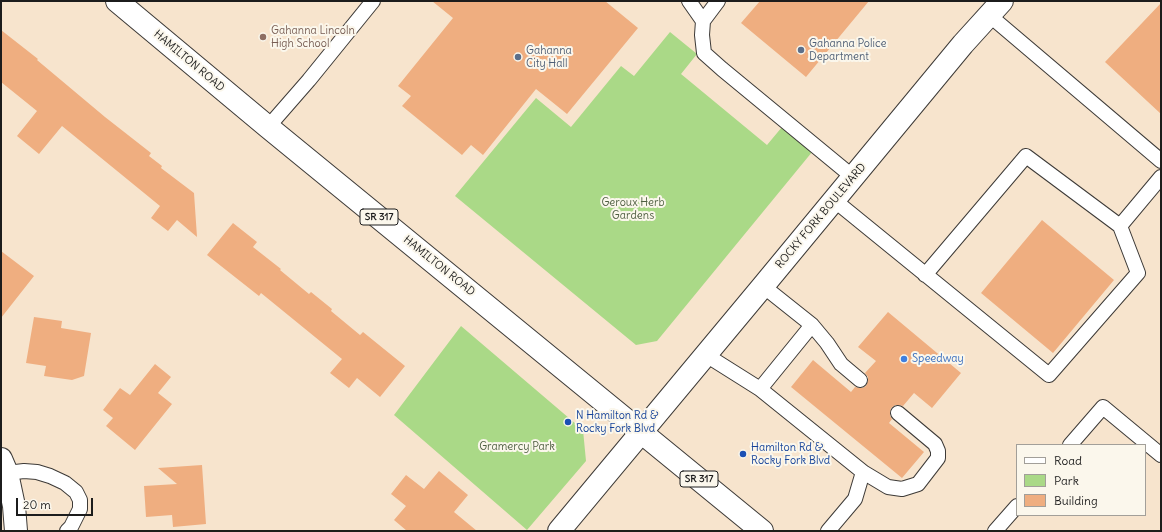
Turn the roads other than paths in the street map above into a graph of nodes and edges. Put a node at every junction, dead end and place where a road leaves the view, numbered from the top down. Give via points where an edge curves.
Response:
1 (118, 1) edge
2 (373, 1) edge
3 (689, 1) edge
4 (718, 1) edge
5 (995, 8) edge
6 (703, 20) junction
7 (268, 127) junction
8 (1161, 161) edge
9 (853, 177) junction
10 (1161, 177) edge
11 (834, 200) junction
12 (1120, 226) junction
13 (925, 275) junction
14 (763, 286) junction
15 (812, 325) junction
16 (706, 355) junction
17 (860, 380) dead end
18 (760, 389) junction
19 (898, 413) dead end
20 (642, 432) junction
21 (1071, 444) edge
22 (1161, 455) edge
23 (4, 466) edge
24 (864, 472) junction
25 (1016, 507) edge
26 (16, 531) edge
27 (67, 531) edge
28 (559, 531) edge
29 (762, 531) edge
30 (828, 531) edge
31 (995, 531) edge

1 - 7 main road, HAMILTON ROAD / SR 317
2 - 7 lane
3 - 6 lane
4 - 6 lane
5 - 8 lane
5 - 9 main road, ROCKY FORK BOULEVARD
6 - 9 lane via 704,53
7 - 20 main road, HAMILTON ROAD / SR 317
9 - 11 main road, ROCKY FORK BOULEVARD
10 - 12 lane
11 - 13 lane
11 - 14 main road, ROCKY FORK BOULEVARD
12 - 13 lane via 1026,156
12 - 13 lane via 1138,272 1049,375
14 - 15 lane
14 - 16 main road, ROCKY FORK BOULEVARD
15 - 17 lane via 841,364
15 - 18 lane
16 - 18 lane
16 - 20 main road, ROCKY FORK BOULEVARD
18 - 24 lane
19 - 24 lane via 935,444 938,458 918,484 902,489 888,487
20 - 28 main road, ROCKY FORK BOULEVARD
20 - 29 main road, HAMILTON ROAD / SR 317
21 - 22 lane via 1103,407
23 - 26 main road via 14,506
23 - 27 lane via 50,476 76,492 80,500 80,509
24 - 30 lane via 855,498
25 - 31 lane

